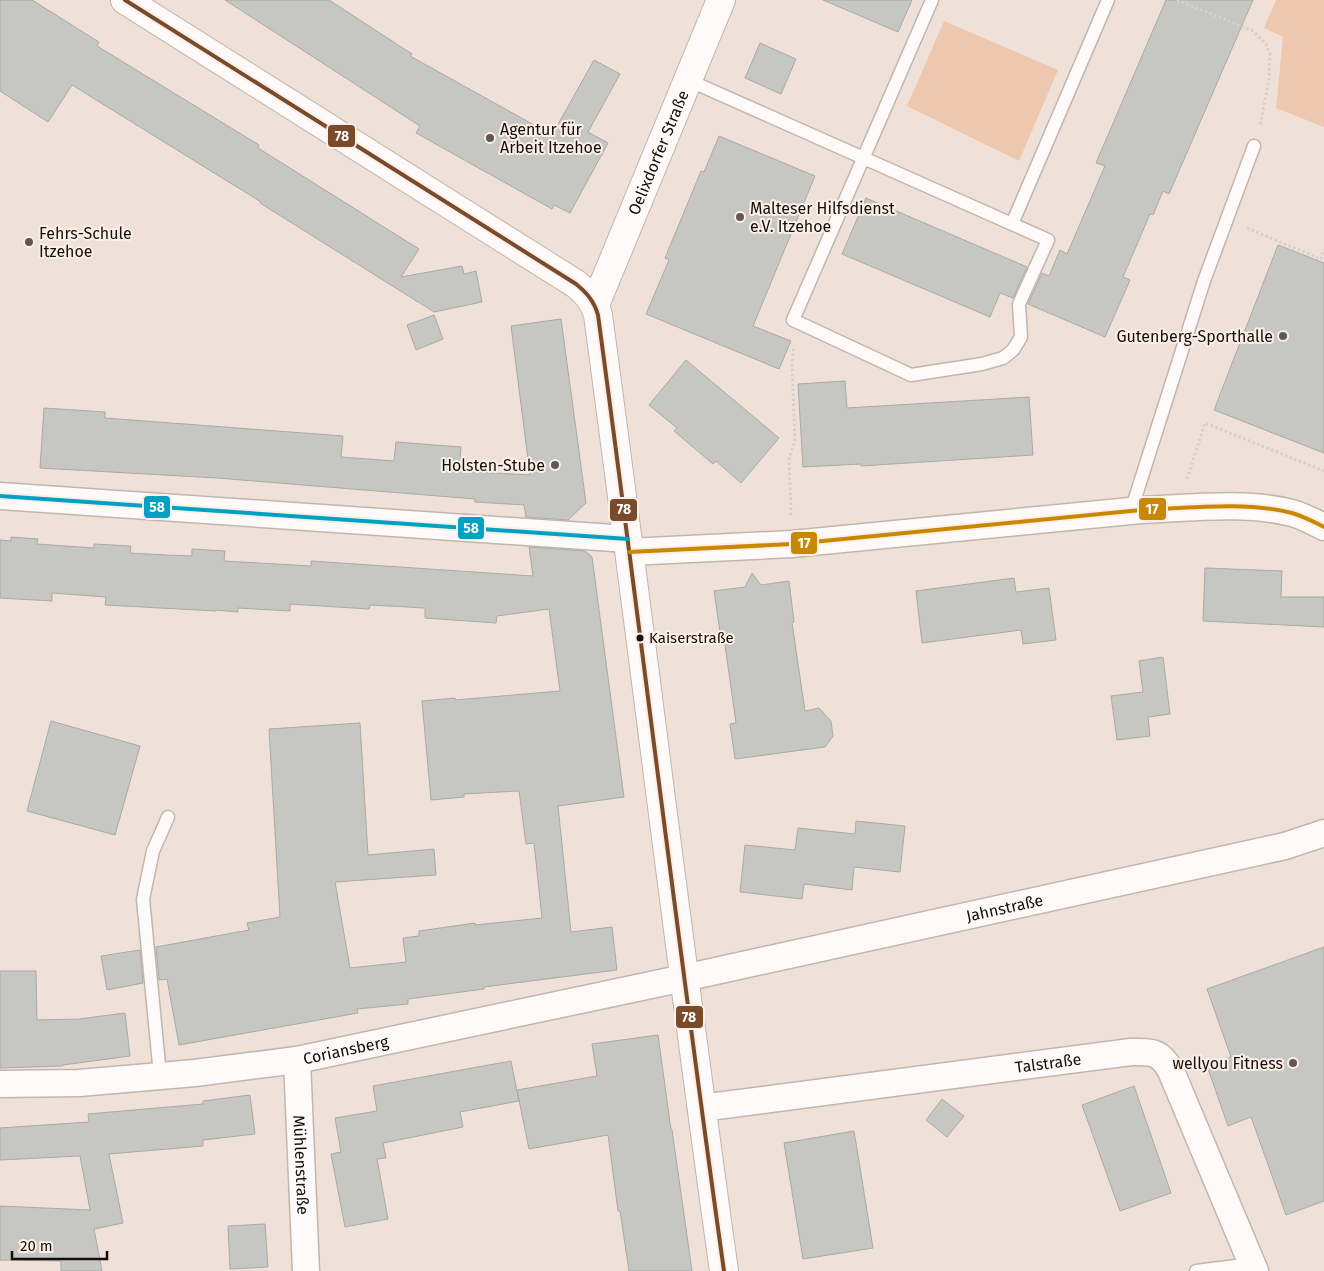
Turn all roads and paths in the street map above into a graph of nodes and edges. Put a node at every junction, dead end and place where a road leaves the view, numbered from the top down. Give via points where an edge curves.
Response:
1 (125, 0) edge
2 (721, 0) edge
3 (932, 0) edge
4 (1108, 0) edge
5 (1177, 0) edge
6 (688, 80) junction
7 (1254, 146) joint
8 (864, 158) junction
9 (1228, 220) junction
10 (1012, 224) junction
11 (1324, 252) edge
12 (595, 305) junction
13 (804, 325) junction
14 (1324, 471) edge
15 (0, 496) edge
16 (790, 502) dead end
17 (1178, 508) junction
18 (1131, 511) junction
19 (1324, 527) edge
20 (629, 545) junction
21 (168, 817) dead end
22 (1324, 833) edge
23 (684, 978) junction
24 (297, 1060) junction
25 (160, 1075) junction
26 (0, 1084) edge
27 (701, 1108) junction
28 (1253, 1267) edge
29 (306, 1271) edge
30 (724, 1271) edge
31 (1196, 1271) edge

1 - 12 main road via 576,284
2 - 6 main road, Oelixdorfer Straße
3 - 8 lane
4 - 10 lane
5 - 7 path via 1253,31 1266,44 1270,54 1269,79
6 - 8 lane
6 - 12 main road, Oelixdorfer Straße
7 - 9 lane
8 - 10 lane
8 - 13 lane via 793,320
9 - 11 path via 1321,259
9 - 18 lane via 1204,281
10 - 13 lane via 1048,240 1019,304 1020,337 1013,350 1002,358 911,375
12 - 20 main road
13 - 16 path via 795,341 792,362 795,441 789,458
14 - 17 path via 1205,423
15 - 20 street
17 - 18 street
17 - 19 street via 1263,507 1293,513
18 - 20 street via 792,544
20 - 23 main road
21 - 25 lane via 153,851 143,899
22 - 23 street, Jahnstraße via 1285,846
23 - 24 street, Coriansberg
23 - 27 main road
24 - 25 street, Coriansberg
24 - 29 street, Mühlenstraße
25 - 26 street, Coriansberg via 79,1083
27 - 28 street, Talstraße via 1131,1052 1152,1052 1164,1058 1171,1072
27 - 30 main road
28 - 31 lane

